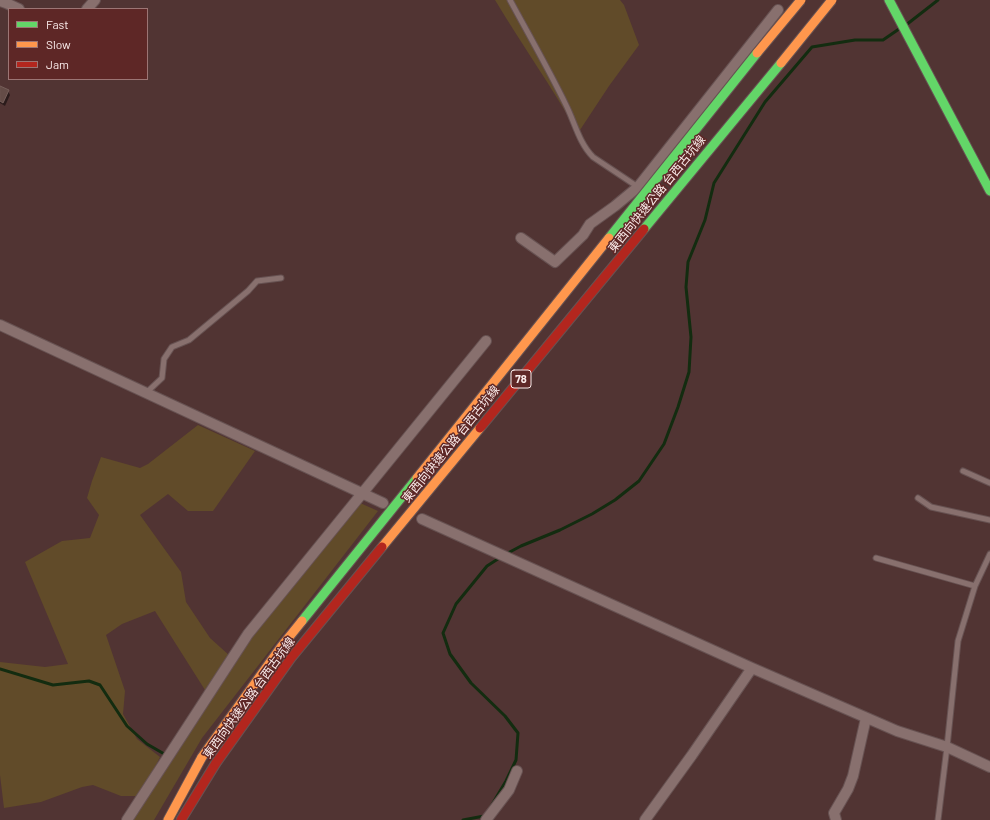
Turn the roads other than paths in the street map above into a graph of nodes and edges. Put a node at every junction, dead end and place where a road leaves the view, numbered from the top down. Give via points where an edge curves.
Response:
1 (95, 0) edge
2 (510, 0) edge
3 (801, 0) edge
4 (832, 0) edge
5 (0, 1) edge
6 (891, 4) edge
7 (17, 8) edge
8 (87, 8) edge
9 (778, 10) dead end
10 (638, 187) junction
11 (990, 191) edge
12 (521, 238) dead end
13 (281, 278) dead end
14 (0, 325) edge
15 (486, 341) dead end
16 (146, 393) junction
17 (962, 471) dead end
18 (990, 483) edge
19 (363, 494) junction
20 (918, 498) dead end
21 (383, 503) dead end
22 (422, 519) dead end
23 (990, 520) edge
24 (990, 554) edge
25 (876, 558) dead end
26 (975, 586) junction
27 (752, 668) junction
28 (866, 718) junction
29 (948, 747) junction
30 (990, 767) edge
31 (517, 771) dead end
32 (191, 776) junction
33 (128, 820) edge
34 (162, 820) edge
35 (168, 820) edge
36 (183, 820) edge
37 (486, 820) edge
38 (645, 820) edge
39 (836, 820) edge
40 (938, 820) edge

1 - 8 street
2 - 10 lane via 567,106 584,146 593,157
3 - 32 main road, 東西向快速公路 台西古坑線 / 78, bridge via 281,647
4 - 36 main road, 東西向快速公路 台西古坑線 / 78, bridge via 291,658 216,764
5 - 7 street
6 - 11 main road
9 - 10 street
10 - 12 street via 590,224 583,235 555,262
13 - 16 lane via 257,281 189,340 172,347 164,359 162,378
14 - 16 street
15 - 19 street
16 - 19 street
17 - 18 lane
19 - 21 street
19 - 33 street via 248,634
20 - 23 lane via 932,507
22 - 27 street
24 - 26 lane
25 - 26 lane
26 - 29 lane via 958,641
27 - 28 street
27 - 38 street
28 - 29 street
28 - 39 street via 853,776 834,813
29 - 30 street
29 - 40 lane
31 - 37 street via 509,790
32 - 34 main road
32 - 35 main road

